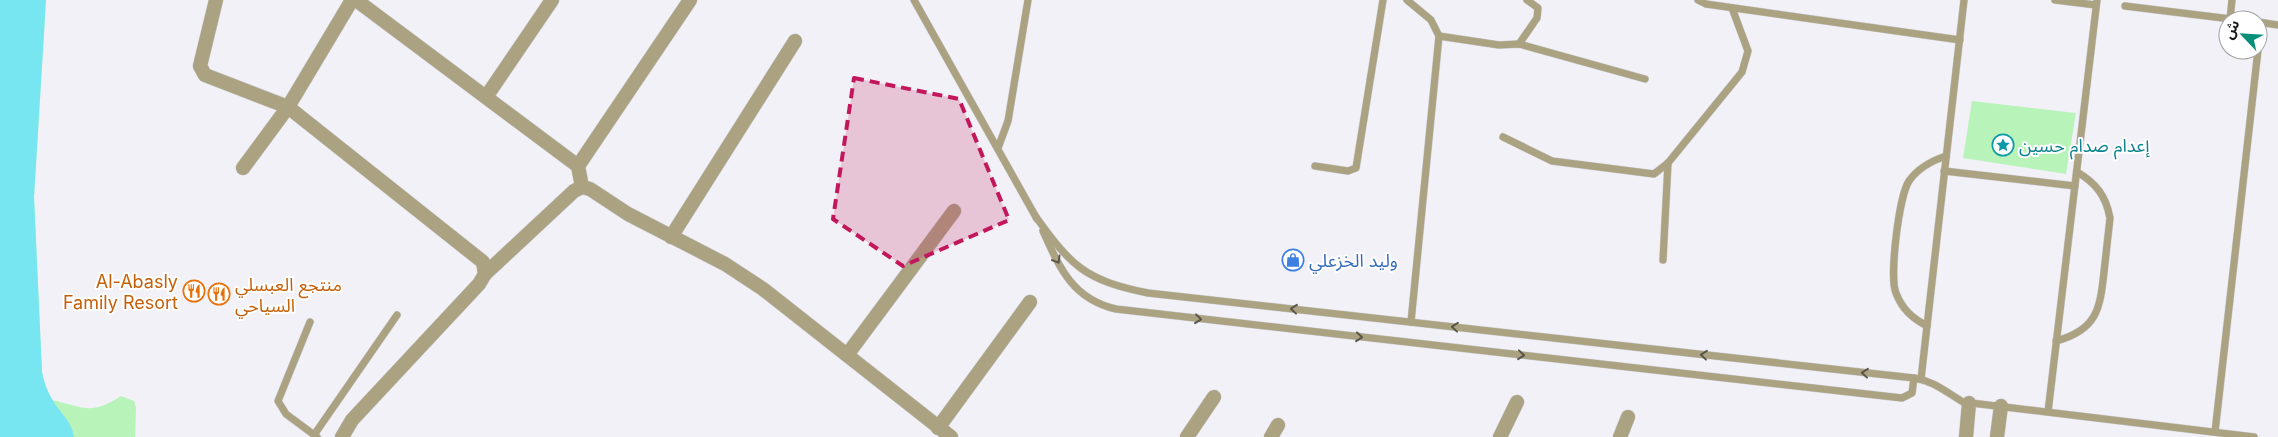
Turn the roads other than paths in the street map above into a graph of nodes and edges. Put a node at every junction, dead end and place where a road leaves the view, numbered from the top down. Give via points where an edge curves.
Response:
1 (216, 0) edge
2 (352, 0) edge
3 (356, 0) edge
4 (552, 0) edge
5 (690, 0) edge
6 (914, 0) edge
7 (1028, 0) edge
8 (1383, 0) edge
9 (1407, 0) edge
10 (1526, 0) edge
11 (1698, 0) edge
12 (1964, 0) edge
13 (2055, 0) edge
14 (2096, 2) edge
15 (2125, 6) dead end
16 (1732, 8) junction
17 (2218, 18) edge
18 (1439, 36) junction
19 (1960, 40) junction
20 (795, 41) dead end
21 (1518, 44) junction
22 (2257, 60) edge
23 (1645, 79) dead end
24 (486, 97) junction
25 (288, 107) junction
26 (1503, 137) dead end
27 (998, 148) junction
28 (1946, 156) junction
29 (1668, 163) junction
30 (578, 166) junction
31 (1315, 166) dead end
32 (243, 168) dead end
33 (1944, 171) junction
34 (2077, 172) junction
35 (2075, 186) junction
36 (582, 187) junction
37 (954, 211) dead end
38 (1036, 216) junction
39 (671, 237) junction
40 (1663, 260) dead end
41 (485, 274) junction
42 (1030, 302) dead end
43 (397, 315) dead end
44 (310, 322) dead end
45 (1411, 322) junction
46 (1927, 326) junction
47 (2056, 341) junction
48 (848, 355) junction
49 (1917, 379) junction
50 (1214, 397) dead end
51 (1516, 402) dead end
52 (1969, 403) junction
53 (2001, 406) junction
54 (2048, 412) junction
55 (1628, 417) dead end
56 (938, 428) junction
57 (2215, 432) junction
58 (316, 436) edge
59 (342, 437) edge
60 (951, 437) edge
61 (1187, 437) edge
62 (1500, 437) edge
63 (1620, 437) edge
64 (1966, 437) edge
65 (1997, 437) edge
66 (2254, 437) edge

1 - 25 street via 200,66 205,74
2 - 25 street
3 - 24 street
4 - 24 street
5 - 30 street
6 - 27 lane
7 - 27 lane via 1008,121
8 - 31 lane via 1356,168 1348,171
9 - 18 lane via 1431,20
10 - 21 lane via 1538,8 1537,18
11 - 16 lane
12 - 19 lane
13 - 14 lane
14 - 34 lane
15 - 17 lane
16 - 19 lane
16 - 29 lane via 1748,51 1742,72
18 - 21 lane via 1499,46
18 - 45 lane
19 - 28 lane
20 - 39 street
21 - 23 lane
22 - 57 lane
24 - 30 street
25 - 32 street
25 - 41 street via 483,262
26 - 29 lane via 1552,161 1654,174
27 - 38 lane
28 - 33 lane
28 - 46 lane via 1915,173 1903,194 1892,280 1903,307
29 - 40 lane
30 - 36 street
33 - 35 lane
33 - 46 lane
34 - 35 lane
34 - 47 lane via 2096,186 2110,218 2100,304 2088,325 2068,338
35 - 47 lane
36 - 39 street
36 - 41 street
37 - 48 street
45 -> 38 lane via 1122,288 1072,262
38 -> 49 lane via 1055,258 1075,287 1099,305 1116,309 1902,398 1912,392
39 - 48 street via 725,264 763,289
41 - 59 street via 480,284 352,420
42 - 56 street
43 - 58 lane
44 - 58 lane via 278,401 286,414
49 -> 45 lane
46 - 49 lane
47 - 54 lane
48 - 56 street
49 - 52 lane via 1940,386
50 - 61 street
51 - 62 street
52 - 53 lane
52 - 64 street
53 - 54 lane
53 - 65 street
54 - 57 lane
55 - 63 street
56 - 60 street
57 - 66 lane

